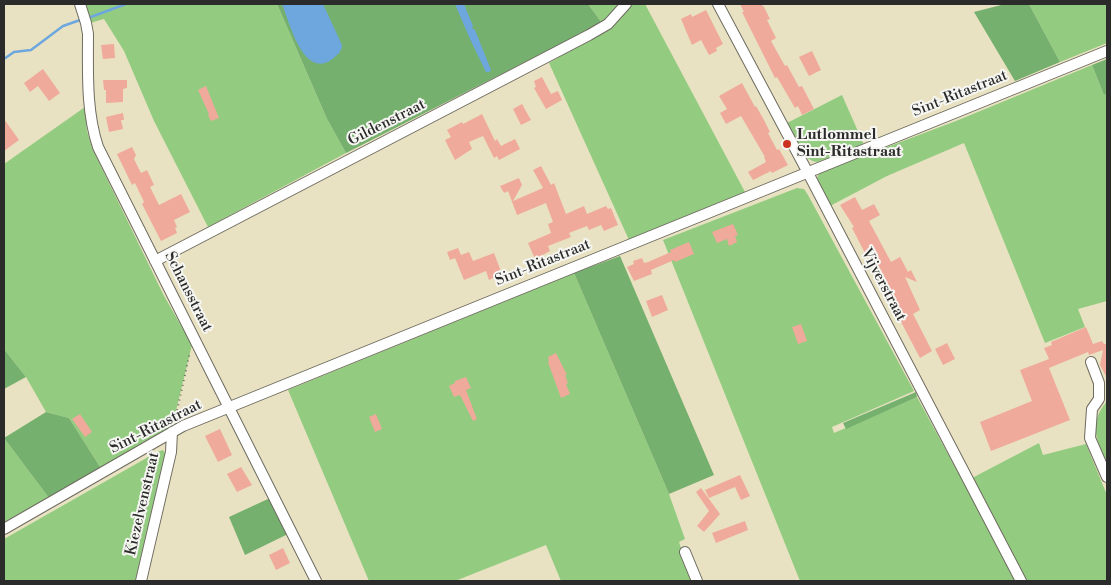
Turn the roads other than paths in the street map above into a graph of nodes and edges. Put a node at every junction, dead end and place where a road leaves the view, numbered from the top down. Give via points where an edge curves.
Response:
1 (80, 4) edge
2 (626, 4) edge
3 (718, 4) edge
4 (1107, 51) edge
5 (807, 172) junction
6 (155, 261) junction
7 (1091, 362) dead end
8 (229, 407) junction
9 (172, 432) junction
10 (1107, 478) edge
11 (4, 529) edge
12 (685, 552) dead end
13 (141, 581) edge
14 (316, 581) edge
15 (697, 581) edge
16 (1020, 581) edge

1 - 6 street, Schansstraat via 85,19 94,133
2 - 6 street, Gildenstraat via 608,24 589,35
3 - 5 street, Vijverstraat
4 - 5 street, Sint-Ritastraat
5 - 8 street, Sint-Ritastraat
5 - 16 street, Vijverstraat
6 - 8 street, Schansstraat
7 - 10 street via 1099,383 1099,399 1092,409 1090,438
8 - 9 street, Sint-Ritastraat
8 - 14 street, Schansstraat
9 - 11 street, Sint-Ritastraat
9 - 13 street, Kiezelvenstraat via 171,452
12 - 15 street

